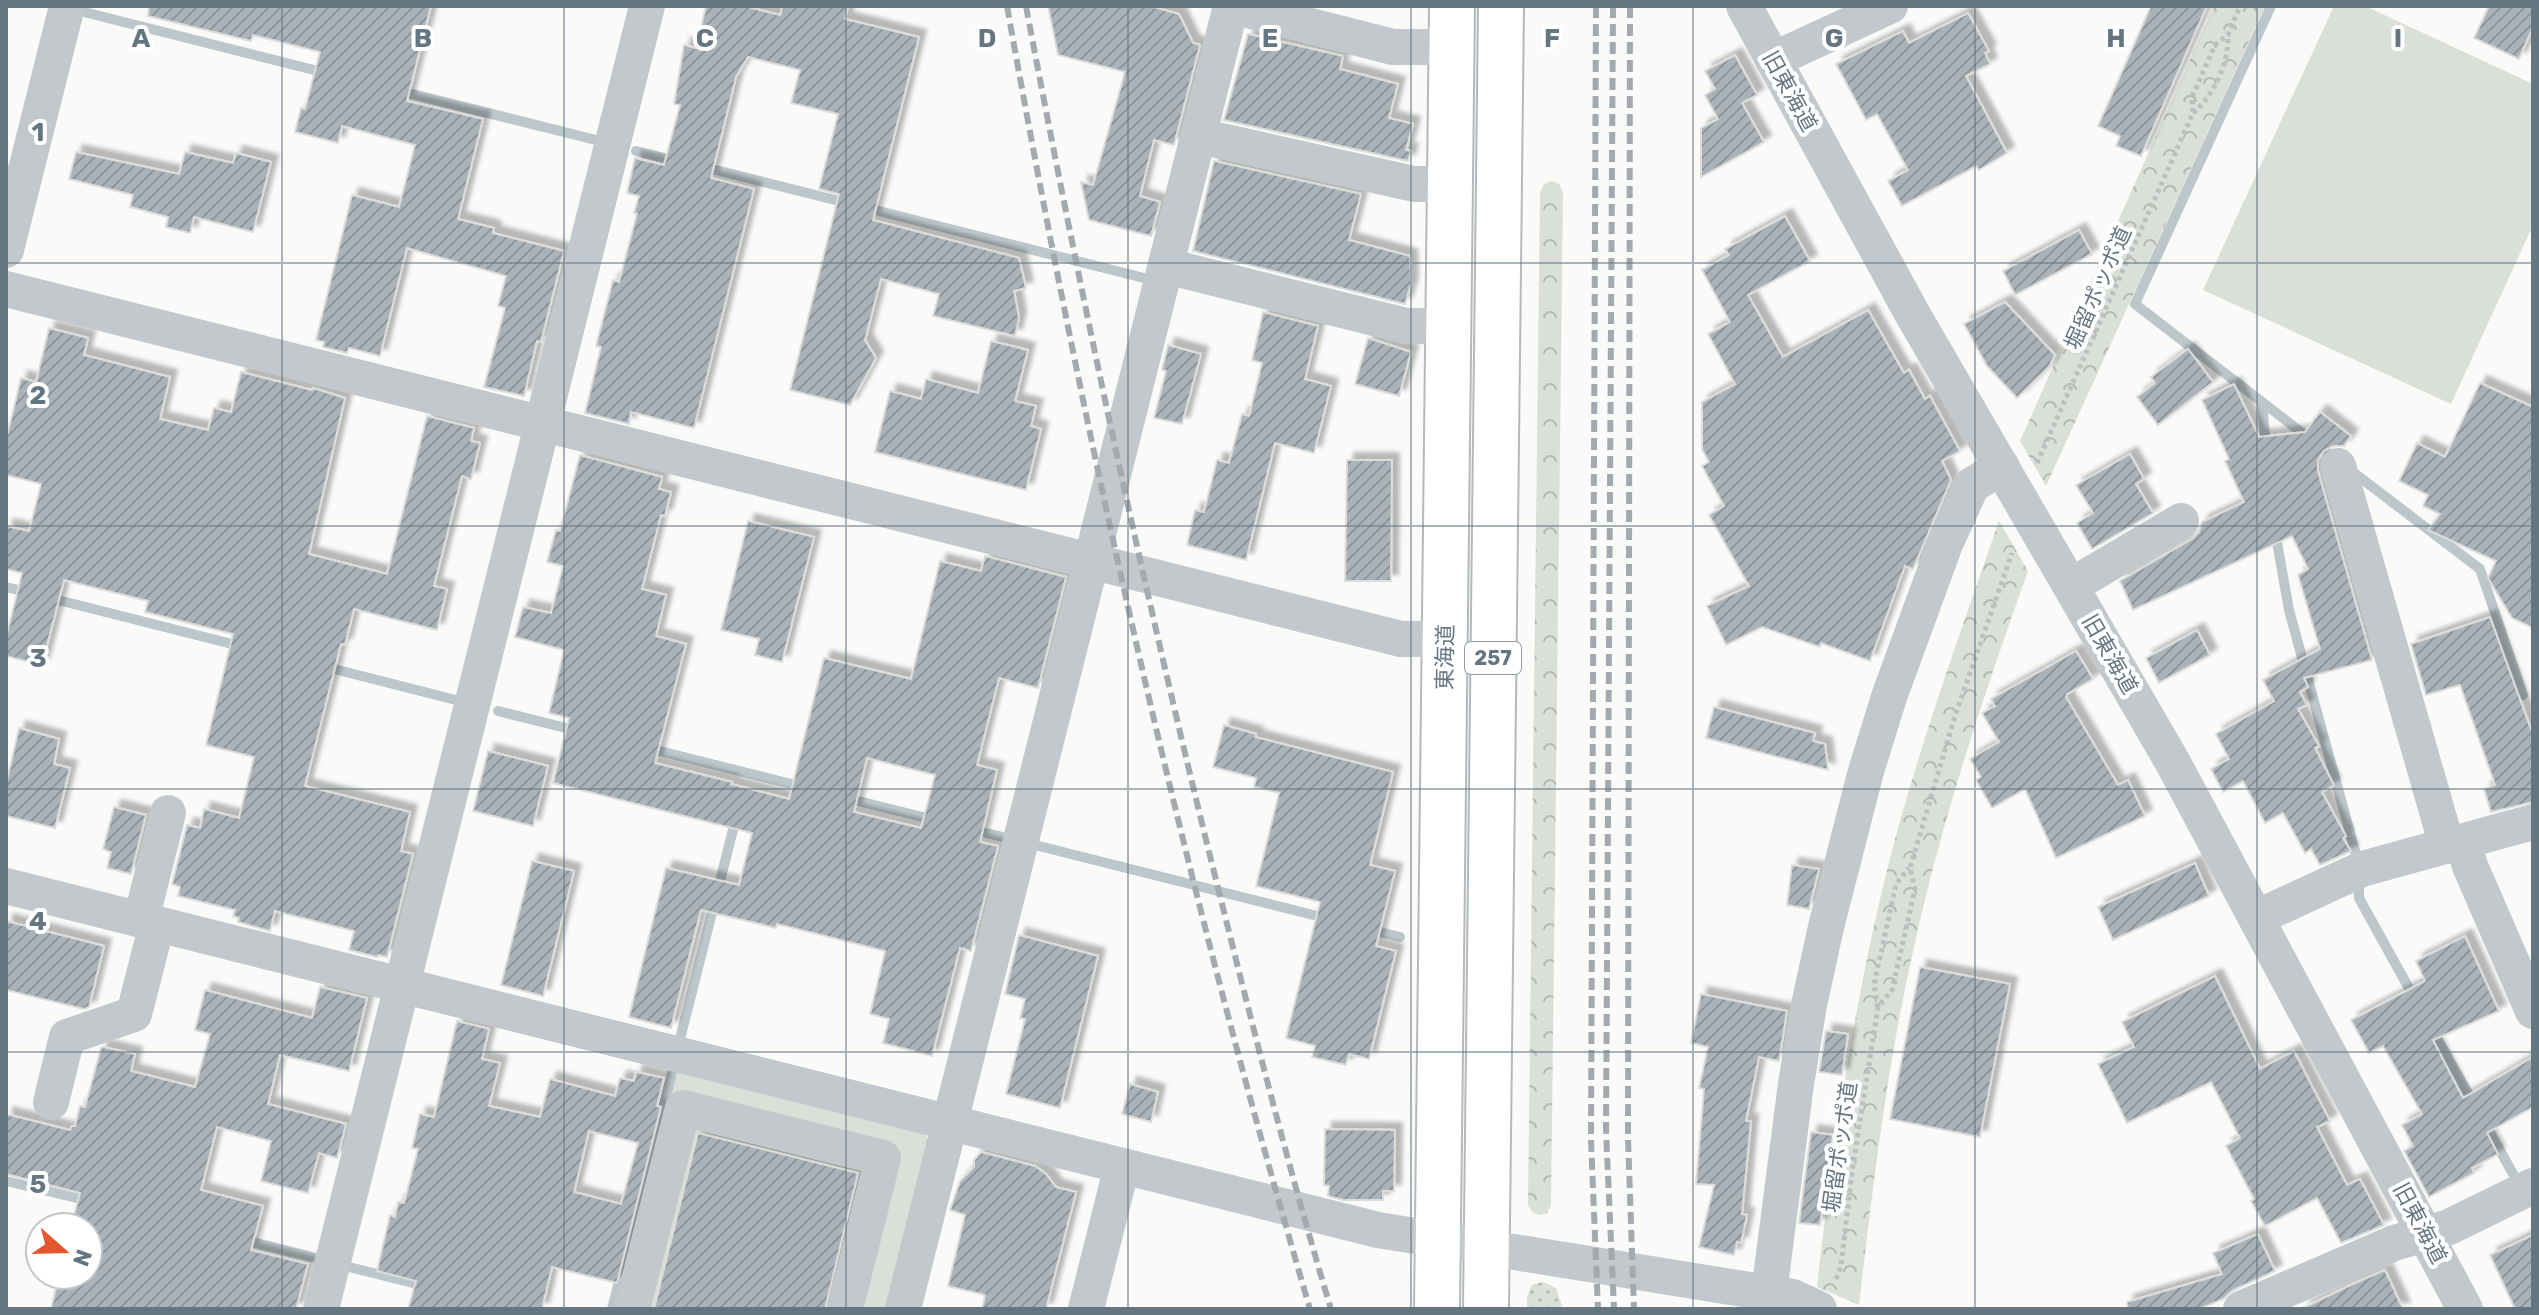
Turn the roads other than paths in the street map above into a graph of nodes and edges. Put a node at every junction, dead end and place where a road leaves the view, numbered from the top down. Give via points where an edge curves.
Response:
1 (67, 6) edge
2 (647, 6) edge
3 (1232, 6) edge
4 (1501, 6) edge
5 (1744, 6) edge
6 (1890, 6) edge
7 (1452, 27) edge
8 (1773, 60) junction
9 (1199, 136) junction
10 (1450, 184) junction
11 (6, 250) edge
12 (1166, 266) junction
13 (6, 289) edge
14 (1448, 326) junction
15 (543, 424) junction
16 (2338, 466) dead end
17 (2017, 471) junction
18 (2181, 521) dead end
19 (1091, 561) junction
20 (2071, 586) junction
21 (1445, 639) junction
22 (168, 813) dead end
23 (2533, 822) edge
24 (2455, 844) junction
25 (6, 886) edge
26 (2258, 917) junction
27 (149, 922) junction
28 (402, 985) junction
29 (2533, 1011) edge
30 (705, 1061) junction
31 (51, 1102) dead end
32 (693, 1110) junction
33 (950, 1123) junction
34 (1122, 1166) junction
35 (880, 1168) junction
36 (935, 1182) junction
37 (2533, 1186) edge
38 (2425, 1234) junction
39 (1438, 1240) junction
40 (1486, 1248) junction
41 (1769, 1293) junction
42 (1825, 1300) edge
43 (321, 1309) edge
44 (632, 1309) edge
45 (845, 1309) edge
46 (903, 1309) edge
47 (1086, 1309) edge
48 (1437, 1309) edge
49 (1486, 1309) edge
50 (2241, 1309) edge
51 (2465, 1309) edge

1 - 11 street
2 - 15 street
3 - 7 street via 1393,47
3 - 9 street
4 - 40 highway, 257
5 - 8 street, 旧東海道
6 - 8 street
7 - 10 highway, 東海道 / 257
8 - 17 street, 旧東海道 via 1913,315
9 - 10 street via 1414,184
9 - 12 street
10 - 14 highway, 東海道 / 257
12 - 14 street via 1406,326
12 - 19 street
13 - 15 street
14 - 21 highway, 東海道 / 257
15 - 19 street
15 - 28 street
16 - 24 street
17 - 20 street, 旧東海道
17 - 41 street via 1972,485 1945,544 1866,771 1809,1005
18 - 20 street
19 - 21 street via 1401,639
19 - 33 street
20 - 26 street, 旧東海道
21 - 39 highway, 東海道 / 257
22 - 27 street
23 - 24 street
24 - 26 street via 2362,869
24 - 29 street via 2470,866
25 - 27 street
26 - 38 street, 旧東海道
27 - 28 street
27 - 31 street via 134,1014 67,1037
28 - 30 street
28 - 43 street
30 - 32 street
30 - 33 street
32 - 35 street via 883,1158
32 - 44 street via 683,1108
33 - 34 street
33 - 36 street
34 - 39 street
34 - 47 street
35 - 36 street
35 - 45 street
36 - 46 street
37 - 38 street
38 - 50 street
38 - 51 street, 旧東海道
39 - 40 street
39 - 48 highway, 東海道 / 257
40 - 41 street
40 - 49 highway, 257
41 - 42 street

